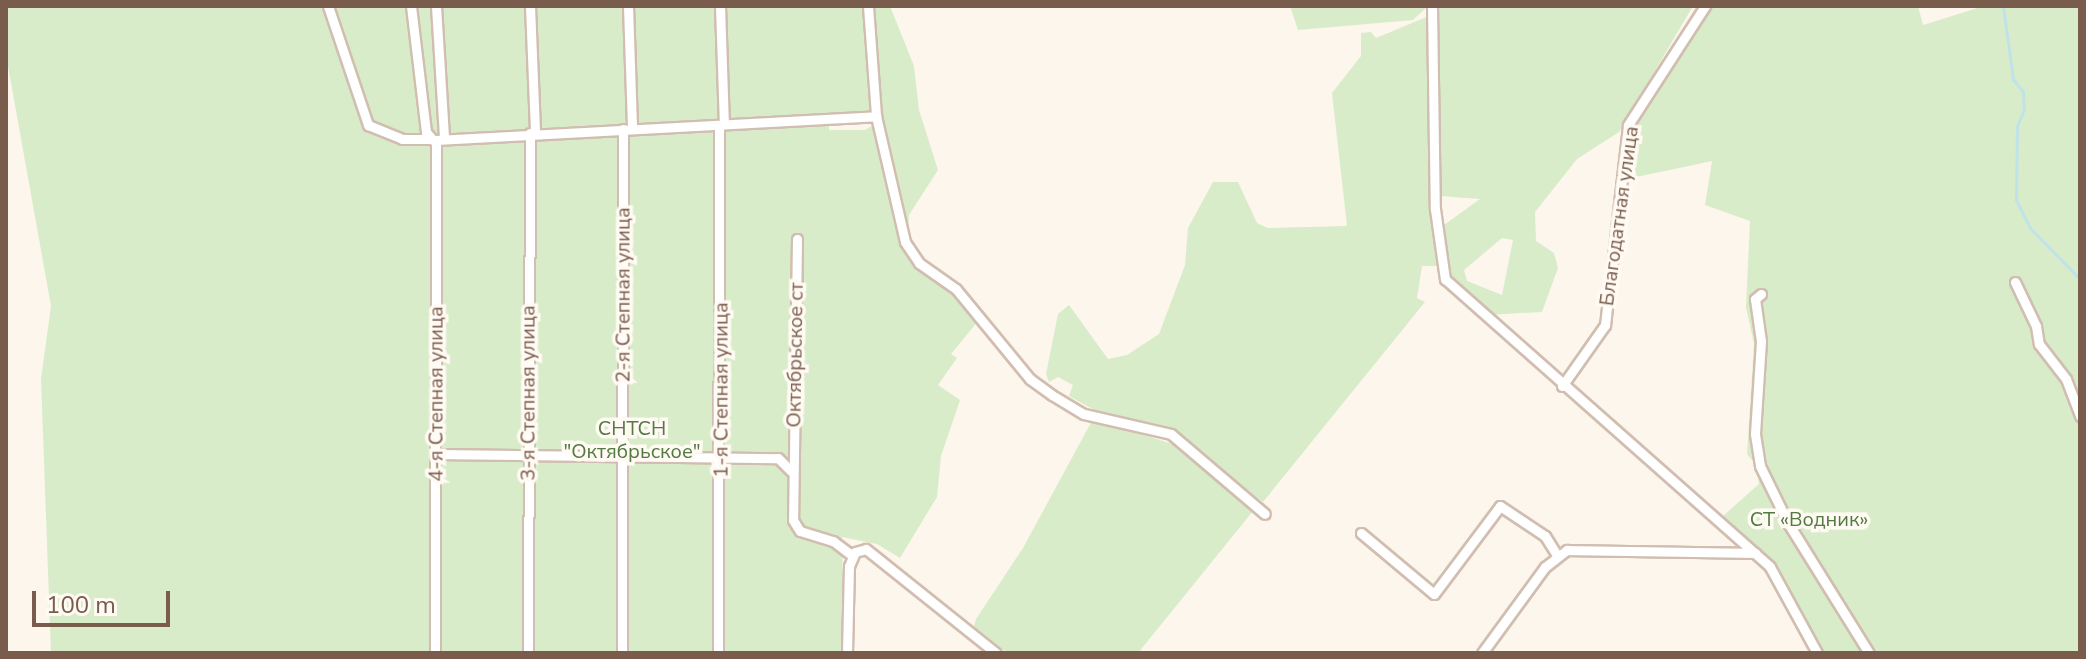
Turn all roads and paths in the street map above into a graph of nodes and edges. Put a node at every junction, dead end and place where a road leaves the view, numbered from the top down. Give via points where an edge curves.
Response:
1 (328, 6) edge
2 (411, 6) edge
3 (436, 6) edge
4 (530, 6) edge
5 (628, 6) edge
6 (720, 6) edge
7 (868, 6) edge
8 (1432, 6) edge
9 (1705, 6) edge
10 (876, 116) junction
11 (721, 126) junction
12 (627, 129) junction
13 (532, 133) junction
14 (437, 139) junction
15 (797, 239) dead end
16 (2015, 282) dead end
17 (1761, 294) dead end
18 (1562, 386) junction
19 (2080, 416) edge
20 (623, 453) junction
21 (436, 454) junction
22 (528, 454) junction
23 (722, 457) junction
24 (791, 471) junction
25 (1265, 514) dead end
26 (1361, 533) dead end
27 (1735, 533) junction
28 (1729, 552) junction
29 (1755, 553) junction
30 (1557, 555) junction
31 (853, 556) junction
32 (435, 653) edge
33 (528, 653) edge
34 (622, 653) edge
35 (718, 653) edge
36 (847, 653) edge
37 (996, 653) edge
38 (1482, 653) edge
39 (1817, 653) edge
40 (1869, 653) edge

1 - 14 street via 368,125 402,139
2 - 14 street
3 - 14 street, 4-я Степная улица
4 - 13 street, 3-я Степная улица
5 - 12 street, 2-я Степная улица
6 - 11 street, 1-я Степная улица
7 - 10 street
8 - 18 street via 1435,209 1445,279
9 - 18 street, Благодатная улица via 1628,125 1605,325
10 - 11 street
10 - 25 street via 905,242 919,263 956,289 1030,379 1084,414 1171,434
11 - 12 street
11 - 23 street, 1-я Степная улица
12 - 13 street
12 - 20 street, 2-я Степная улица
13 - 14 street
13 - 22 street, 3-я Степная улица
14 - 21 street, 4-я Степная улица
15 - 24 street, Октябрьское ст
16 - 19 street via 2039,344 2066,379
17 - 40 street via 1755,299 1761,341 1755,434 1760,466 1788,523
18 - 27 street
20 - 22 street
20 - 23 street
20 - 34 street, 2-я Степная улица
21 - 22 street
21 - 32 street, 4-я Степная улица
22 - 33 street, 3-я Степная улица
23 - 24 street via 778,458
23 - 35 street, 1-я Степная улица
24 - 31 street, Октябрьское ст via 796,527 833,541
26 - 30 street via 1434,594 1500,506 1545,536
27 - 28 street
27 - 29 street
28 - 29 street
28 - 30 street via 1583,548
29 - 39 street via 1790,598
30 - 38 street
31 - 36 street
31 - 37 street via 861,549 875,552

